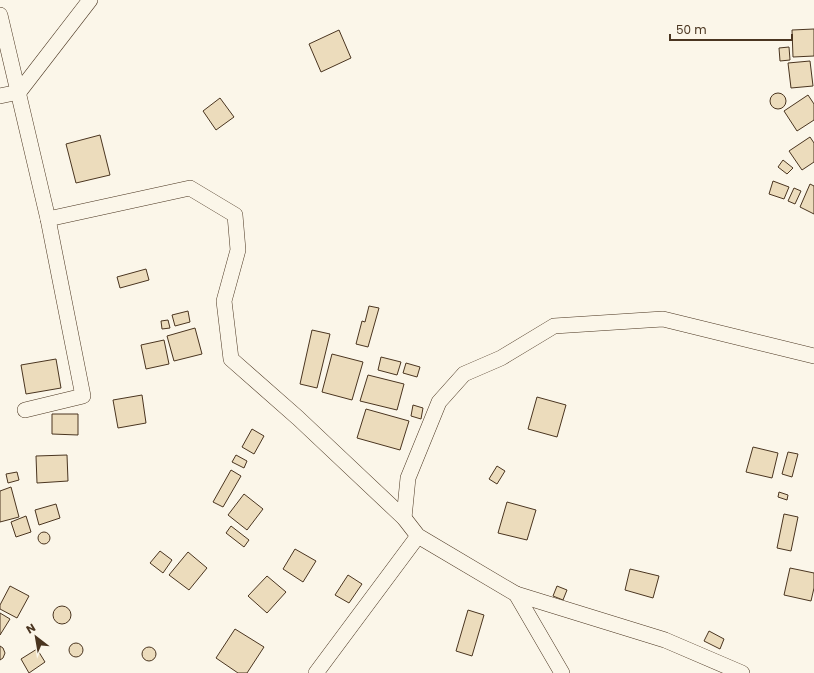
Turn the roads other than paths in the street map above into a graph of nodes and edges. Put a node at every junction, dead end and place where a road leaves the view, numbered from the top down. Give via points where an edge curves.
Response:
1 (90, 0) edge
2 (0, 15) edge
3 (19, 92) junction
4 (0, 96) edge
5 (48, 219) junction
6 (814, 356) edge
7 (24, 410) dead end
8 (404, 518) junction
9 (418, 536) junction
10 (516, 594) junction
11 (316, 673) edge
12 (562, 673) edge
13 (742, 673) edge

1 - 3 street
2 - 3 street
3 - 4 street
3 - 5 street
5 - 7 street via 83,396
5 - 8 street via 190,188 234,215 238,250 224,301 231,359
6 - 8 street via 662,319 554,326 501,358 464,374 439,402 408,478
8 - 9 street
9 - 10 street
9 - 11 street
10 - 12 street
10 - 13 street via 665,640

